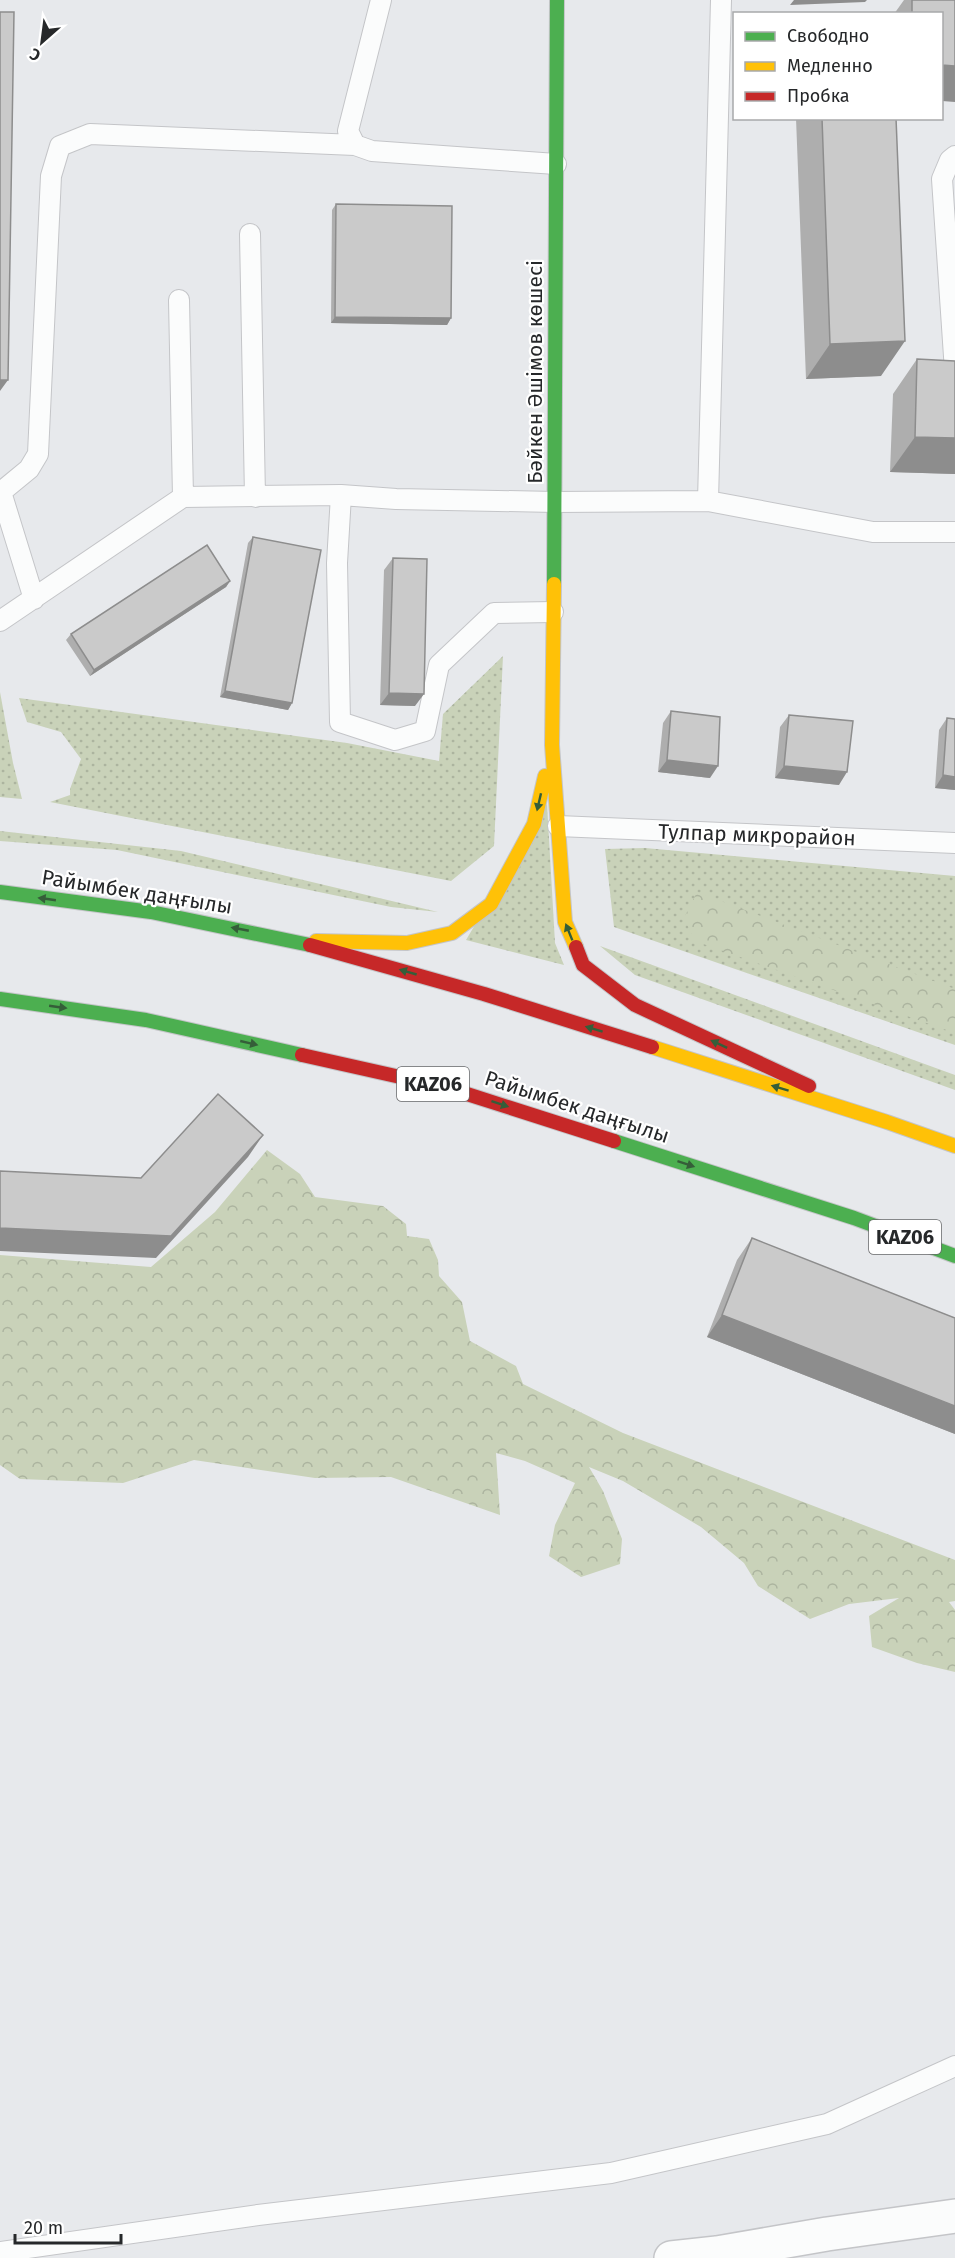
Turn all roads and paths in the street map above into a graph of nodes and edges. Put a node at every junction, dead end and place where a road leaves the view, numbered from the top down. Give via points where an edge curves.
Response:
1 (381, 0) edge
2 (557, 0) edge
3 (721, 0) edge
4 (354, 145) junction
5 (955, 156) edge
6 (556, 164) junction
7 (250, 234) dead end
8 (179, 300) dead end
9 (955, 371) edge
10 (0, 492) edge
11 (341, 495) junction
12 (183, 497) junction
13 (255, 497) junction
14 (708, 501) junction
15 (555, 502) junction
16 (955, 532) edge
17 (34, 599) junction
18 (553, 612) junction
19 (0, 621) edge
20 (552, 745) junction
21 (558, 826) junction
22 (955, 843) edge
23 (0, 892) edge
24 (297, 941) junction
25 (0, 999) edge
26 (887, 1122) junction
27 (955, 1146) edge
28 (955, 1256) edge
29 (955, 2066) edge
30 (955, 2217) edge
31 (0, 2253) edge
32 (688, 2257) edge

1 - 4 lane via 348,131
2 - 6 main road, Бәйкен Әшімов көшесі
3 - 14 lane
4 - 6 lane via 372,151
4 - 10 lane via 90,134 60,147 51,176 38,454 29,469
5 - 9 lane via 942,179
6 - 15 main road, Бәйкен Әшімов көшесі
7 - 13 lane
8 - 12 lane
10 - 17 lane
11 - 13 lane
11 - 15 lane
11 - 18 lane via 337,563 340,722 395,740 425,731 439,665 454,650 494,613
12 - 13 lane
12 - 17 lane
14 - 15 lane
14 - 16 lane via 873,532
15 - 18 main road, Бәйкен Әшімов көшесі
17 - 19 lane
18 - 20 main road, Бәйкен Әшімов көшесі
20 - 21 main road
20 -> 24 main road via 534,824 491,904 452,933 407,943
21 - 22 lane, Тулпар микрорайон
26 -> 21 main road via 635,1005 583,965 565,922
24 -> 23 main road, Райымбек даңғылы via 151,912
26 -> 24 main road, Райымбек даңғылы via 484,994
25 -> 28 main road, Райымбек даңғылы / KАZ06 via 146,1020 445,1087 854,1218
26 - 27 main road, Райымбек даңғылы
29 - 31 lane via 826,2124 611,2173 258,2215
30 - 32 street

